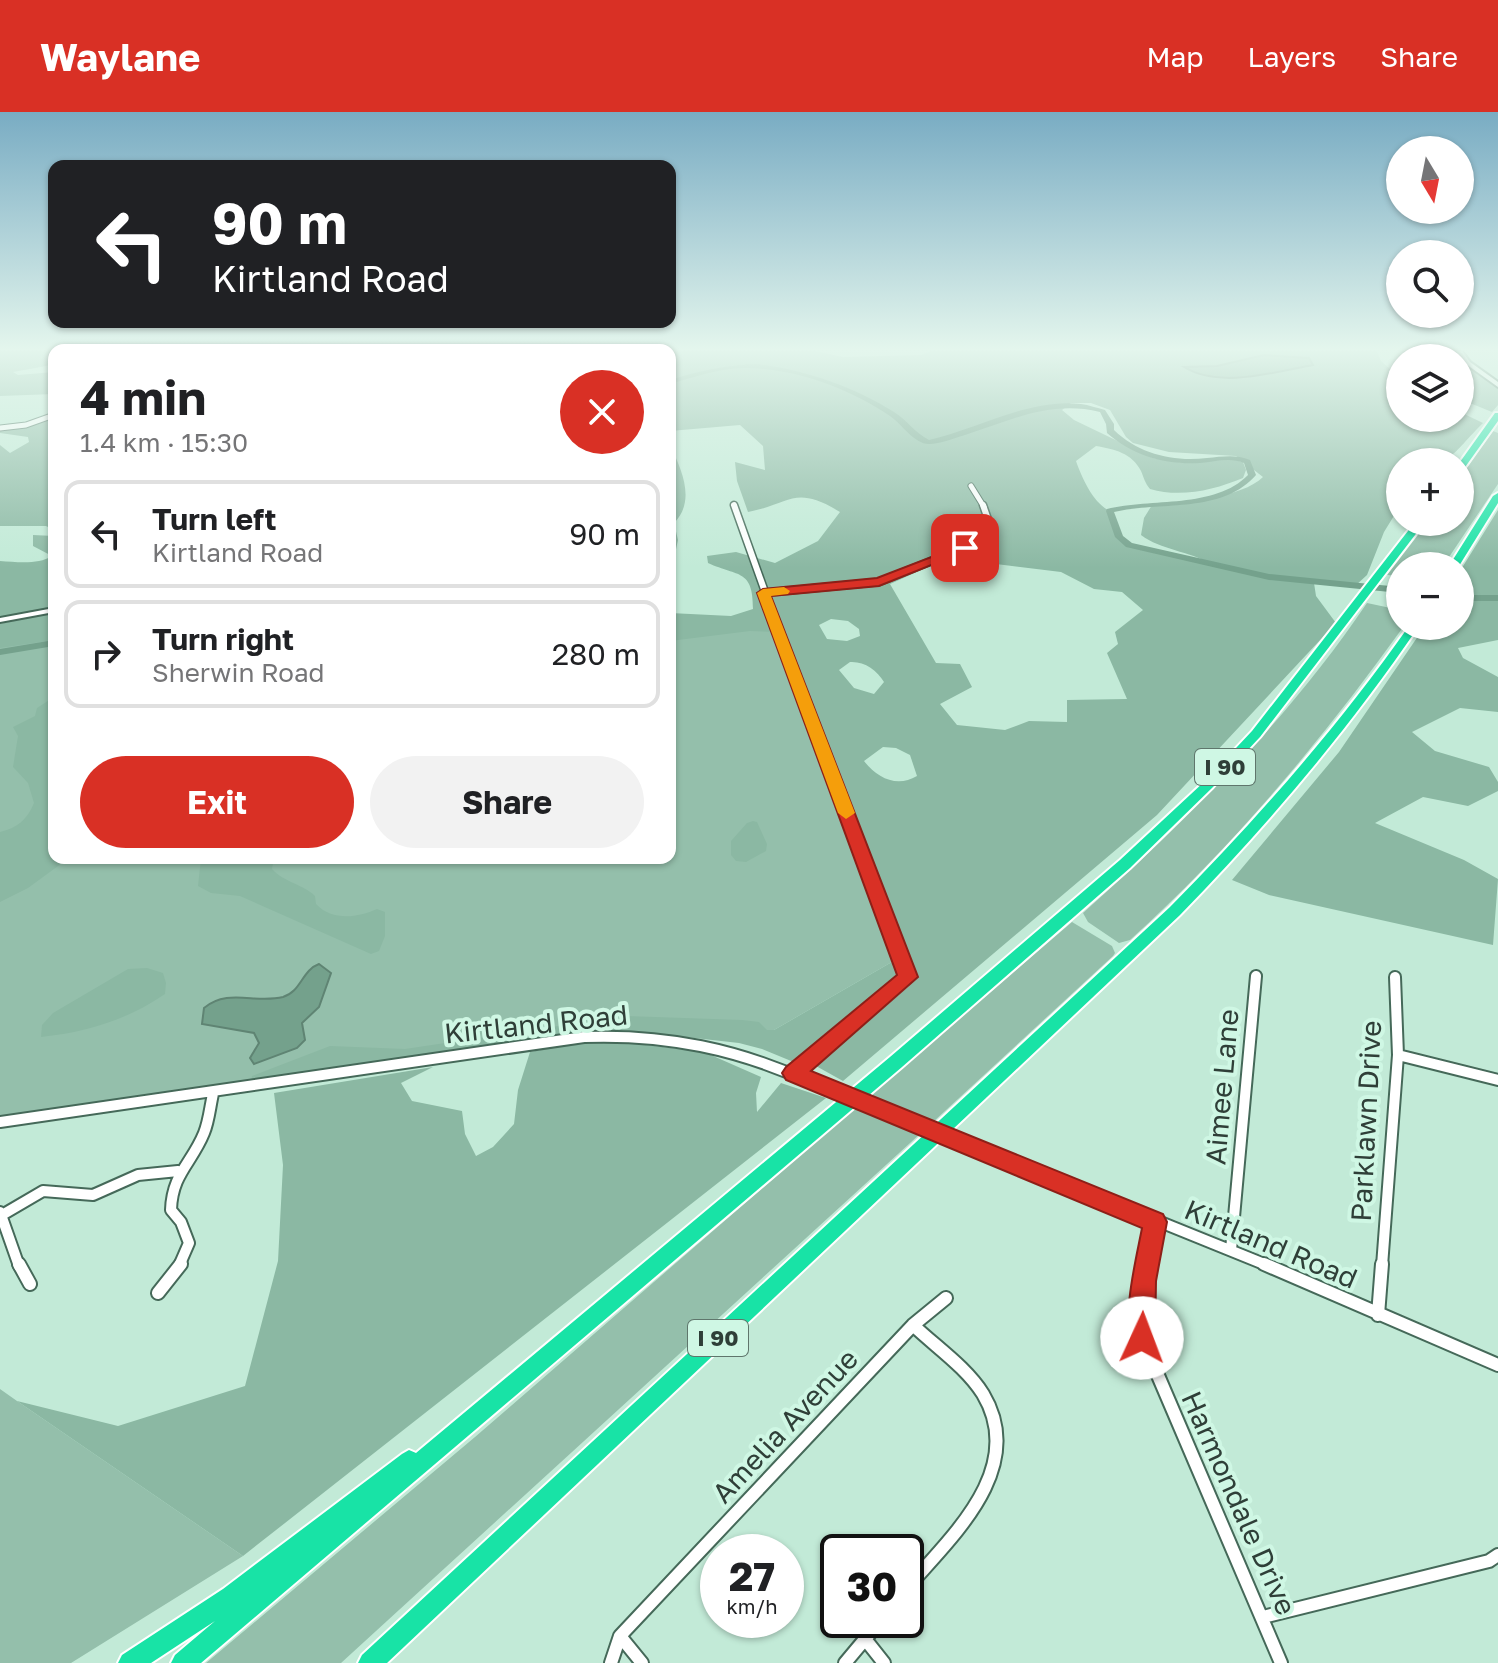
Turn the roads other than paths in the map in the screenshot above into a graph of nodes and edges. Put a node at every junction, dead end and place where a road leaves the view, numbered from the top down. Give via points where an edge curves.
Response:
1 (31, 423) edge
2 (1492, 423) edge
3 (0, 428) edge
4 (1474, 448) edge
5 (971, 486) dead end
6 (1498, 496) edge
7 (734, 505) dead end
8 (1410, 536) edge
9 (1463, 552) edge
10 (763, 593) junction
11 (48, 611) edge
12 (0, 620) edge
13 (1404, 640) edge
14 (1256, 976) dead end
15 (1395, 977) dead end
16 (1398, 1055) junction
17 (793, 1073) junction
18 (1498, 1080) edge
19 (213, 1094) junction
20 (0, 1122) edge
21 (178, 1171) junction
22 (1, 1213) edge
23 (1155, 1222) junction
24 (1231, 1250) junction
25 (30, 1284) dead end
26 (158, 1293) dead end
27 (946, 1298) dead end
28 (1378, 1315) junction
29 (913, 1325) junction
30 (549, 1353) junction
31 (1498, 1365) edge
32 (517, 1526) junction
33 (1498, 1555) edge
34 (924, 1567) edge
35 (1263, 1617) junction
36 (620, 1636) junction
37 (865, 1639) joint
38 (130, 1663) edge
39 (183, 1663) edge
40 (370, 1663) edge
41 (380, 1663) edge
42 (611, 1663) edge
43 (642, 1663) edge
44 (845, 1663) edge
45 (884, 1663) edge
46 (1281, 1663) edge

1 - 3 street
2 - 4 highway
5 - 10 street via 991,528 981,541 879,582
6 - 9 highway
7 - 10 street
8 - 30 highway, I 90 via 1256,734 1125,864
10 - 17 street via 908,977
11 - 12 street
13 - 32 highway, I 90 via 1306,771 1175,911
14 - 24 street, Aimee Lane
15 - 16 street, Parklawn Drive
16 - 18 street
16 - 28 street, Parklawn Drive
17 - 19 street, Kirtland Road via 725,1050 615,1035
17 - 23 street, Kirtland Road, bridge
19 - 20 street, Kirtland Road
19 - 21 street via 205,1130
21 - 22 street via 138,1175 93,1195 43,1191
21 - 26 street via 170,1190 171,1210 184,1222 190,1241 182,1263
22 - 25 street
23 - 24 street, Kirtland Road
23 - 35 street, Harmondale Drive via 1144,1281 1142,1338
24 - 28 street, Kirtland Road
27 - 29 street, Amelia Avenue
28 - 31 street, Kirtland Road
29 - 34 street via 982,1394 993,1414 999,1456 981,1498
29 - 36 street, Amelia Avenue
30 - 38 highway via 231,1597
30 - 39 highway, I 90
32 - 40 highway, I 90
32 - 41 highway
33 - 35 street
35 - 46 street, Harmondale Drive
36 - 42 street
36 - 43 street
37 - 44 street
37 - 45 street

